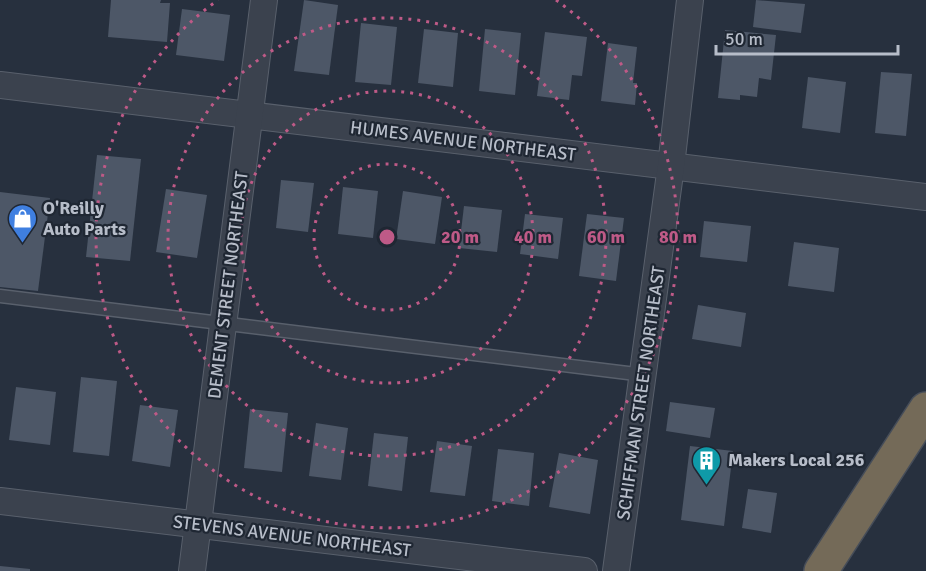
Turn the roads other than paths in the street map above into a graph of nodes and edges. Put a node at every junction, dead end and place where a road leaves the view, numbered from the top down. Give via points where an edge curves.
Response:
1 (264, 0) edge
2 (690, 0) edge
3 (0, 85) edge
4 (249, 115) junction
5 (671, 166) junction
6 (926, 197) edge
7 (0, 296) edge
8 (223, 323) junction
9 (644, 375) junction
10 (926, 409) edge
11 (0, 501) edge
12 (198, 525) junction
13 (192, 571) edge
14 (584, 571) edge
15 (616, 571) edge
16 (821, 571) edge

1 - 4 street, DEMENT STREET NORTHEAST
2 - 5 street, SCHIFFMAN STREET NORTHEAST
3 - 4 street, HUMES AVENUE NORTHEAST
4 - 5 street, HUMES AVENUE NORTHEAST
4 - 8 street, DEMENT STREET NORTHEAST
5 - 6 street, HUMES AVENUE NORTHEAST
5 - 9 street, SCHIFFMAN STREET NORTHEAST
7 - 8 lane
8 - 9 lane
8 - 12 street, DEMENT STREET NORTHEAST
9 - 15 street, SCHIFFMAN STREET NORTHEAST
10 - 16 highway
11 - 12 street, STEVENS AVENUE NORTHEAST
12 - 13 street, DEMENT STREET NORTHEAST
12 - 14 street, STEVENS AVENUE NORTHEAST

